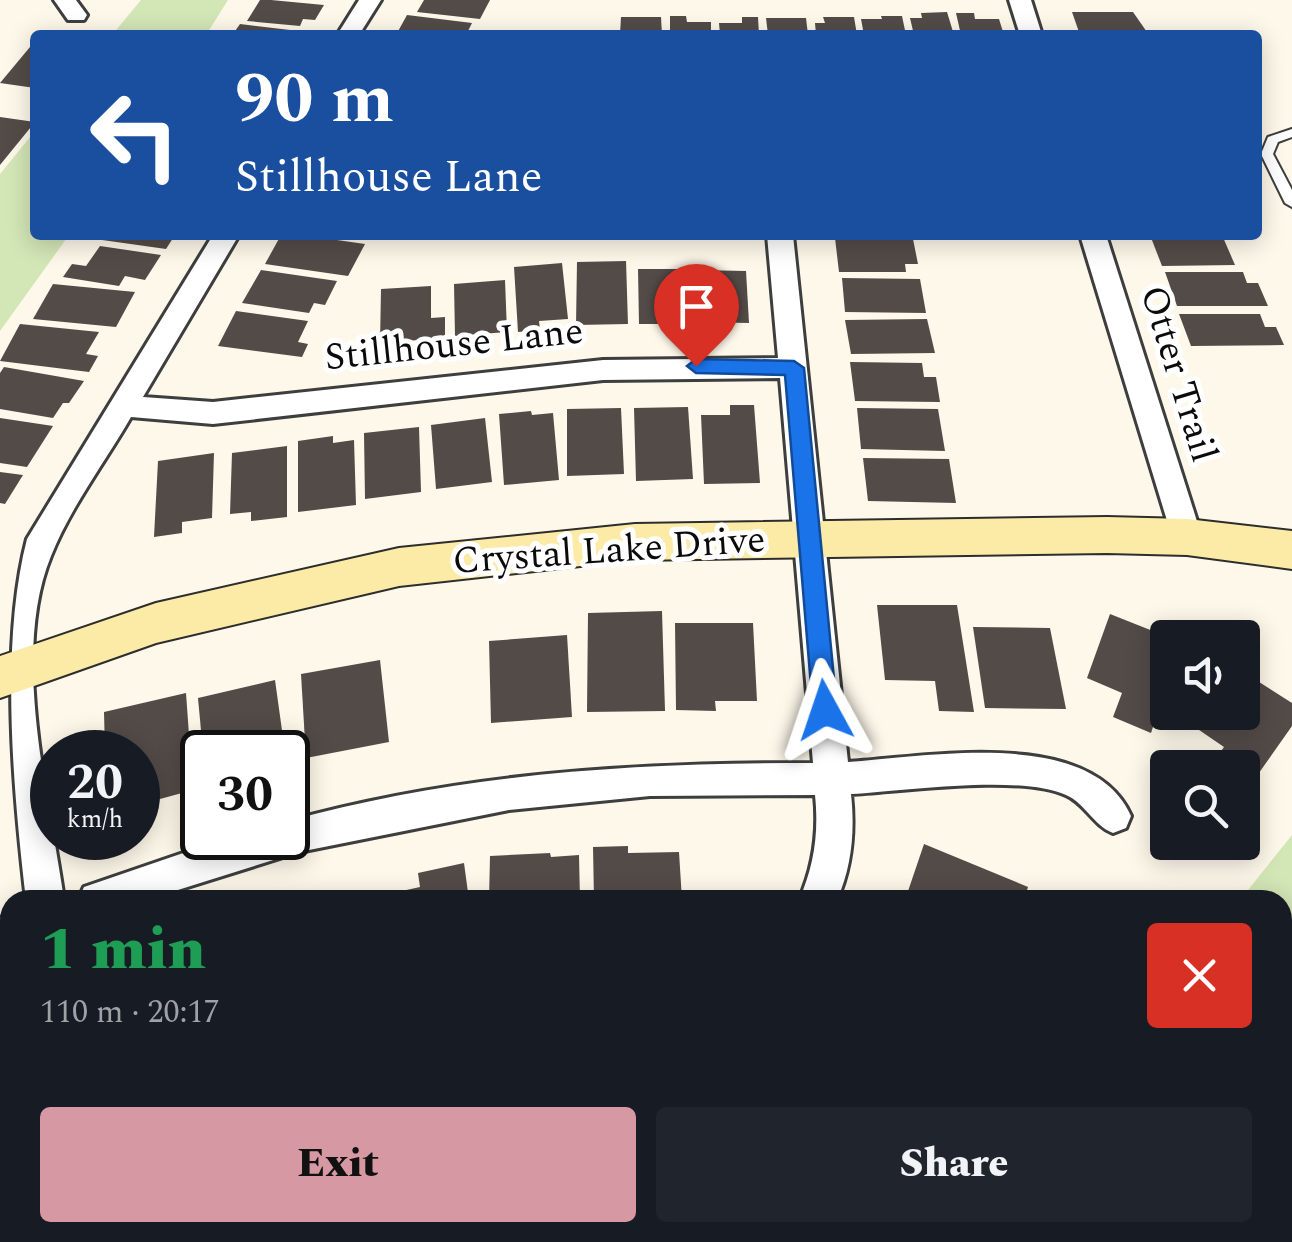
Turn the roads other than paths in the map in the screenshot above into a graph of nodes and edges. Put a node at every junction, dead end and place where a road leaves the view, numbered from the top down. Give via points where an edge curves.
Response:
1 (370, 0) edge
2 (1020, 0) edge
3 (351, 30) edge
4 (1029, 30) edge
5 (1292, 133) edge
6 (1292, 202) edge
7 (223, 240) edge
8 (781, 240) edge
9 (1095, 240) edge
10 (794, 368) junction
11 (124, 406) junction
12 (1187, 537) junction
13 (809, 539) junction
14 (1292, 550) edge
15 (9, 674) edge
16 (831, 779) junction
17 (1114, 816) dead end
18 (43, 890) edge
19 (121, 890) edge
20 (823, 890) edge

1 - 3 street
2 - 4 street
5 - 6 lane via 1273,140 1267,154
7 - 11 street
8 - 10 street
9 - 12 street, Otter Trail
10 - 11 street, Stillhouse Lane via 603,370 214,414
10 - 13 street
11 - 15 street via 38,548 23,590
12 - 13 street, Crystal Lake Drive
12 - 14 street, Crystal Lake Drive
13 - 15 street, Crystal Lake Drive via 636,542 399,567 156,624
13 - 16 street
15 - 18 street
16 - 17 street via 1026,771 1080,784
16 - 19 street via 650,780 475,797 341,824
16 - 20 street via 836,826

